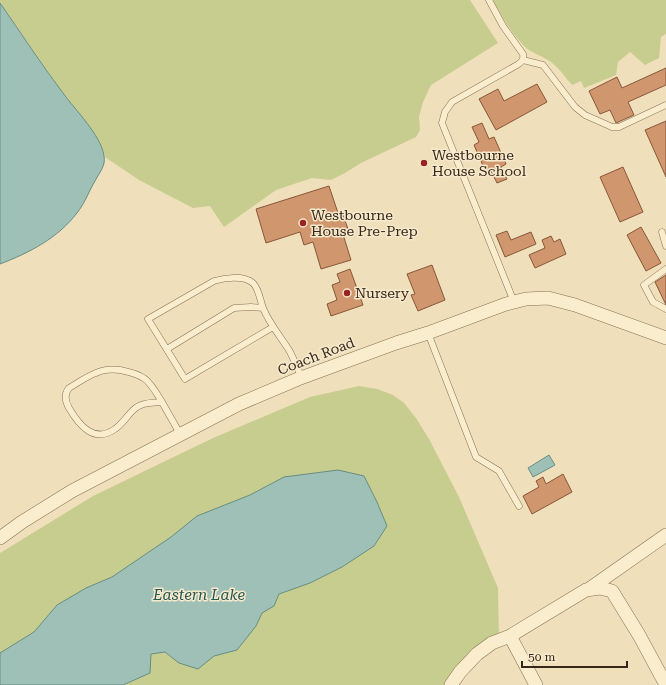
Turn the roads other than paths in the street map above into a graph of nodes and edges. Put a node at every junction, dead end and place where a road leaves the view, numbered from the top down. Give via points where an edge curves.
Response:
1 (489, 0) edge
2 (523, 60) junction
3 (666, 105) edge
4 (662, 232) dead end
5 (666, 246) edge
6 (666, 269) edge
7 (514, 302) junction
8 (263, 308) junction
9 (666, 309) edge
10 (274, 327) junction
11 (428, 333) junction
12 (666, 338) edge
13 (167, 350) junction
14 (302, 378) junction
15 (161, 402) junction
16 (180, 434) junction
17 (519, 506) dead end
18 (666, 535) edge
19 (0, 538) edge
20 (589, 589) junction
21 (510, 636) junction
22 (451, 685) edge
23 (536, 685) edge
24 (666, 685) edge

1 - 2 lane via 503,26 523,54
2 - 3 lane via 543,65 575,107 585,115 612,127 619,127
2 - 7 lane via 452,102 442,123
4 - 5 lane
6 - 9 lane via 644,285 653,302
7 - 11 street, Coach Road
7 - 12 street, Coach Road via 548,298 575,305
8 - 10 lane
8 - 13 lane via 234,308
8 - 13 lane via 252,282 233,278 214,281 148,319
10 - 13 lane via 185,379
10 - 14 lane via 289,350
11 - 14 street, Coach Road
11 - 17 lane via 476,457 500,471
14 - 16 street, Coach Road via 238,404
15 - 15 lane via 157,392 140,375 117,370 95,373 70,388 66,397 66,403 78,423 86,430 101,434 116,429 136,407
15 - 16 lane
16 - 19 street, Coach Road via 72,491
18 - 20 street
20 - 21 street
20 - 24 street via 612,591
21 - 22 street via 477,654
21 - 23 street

